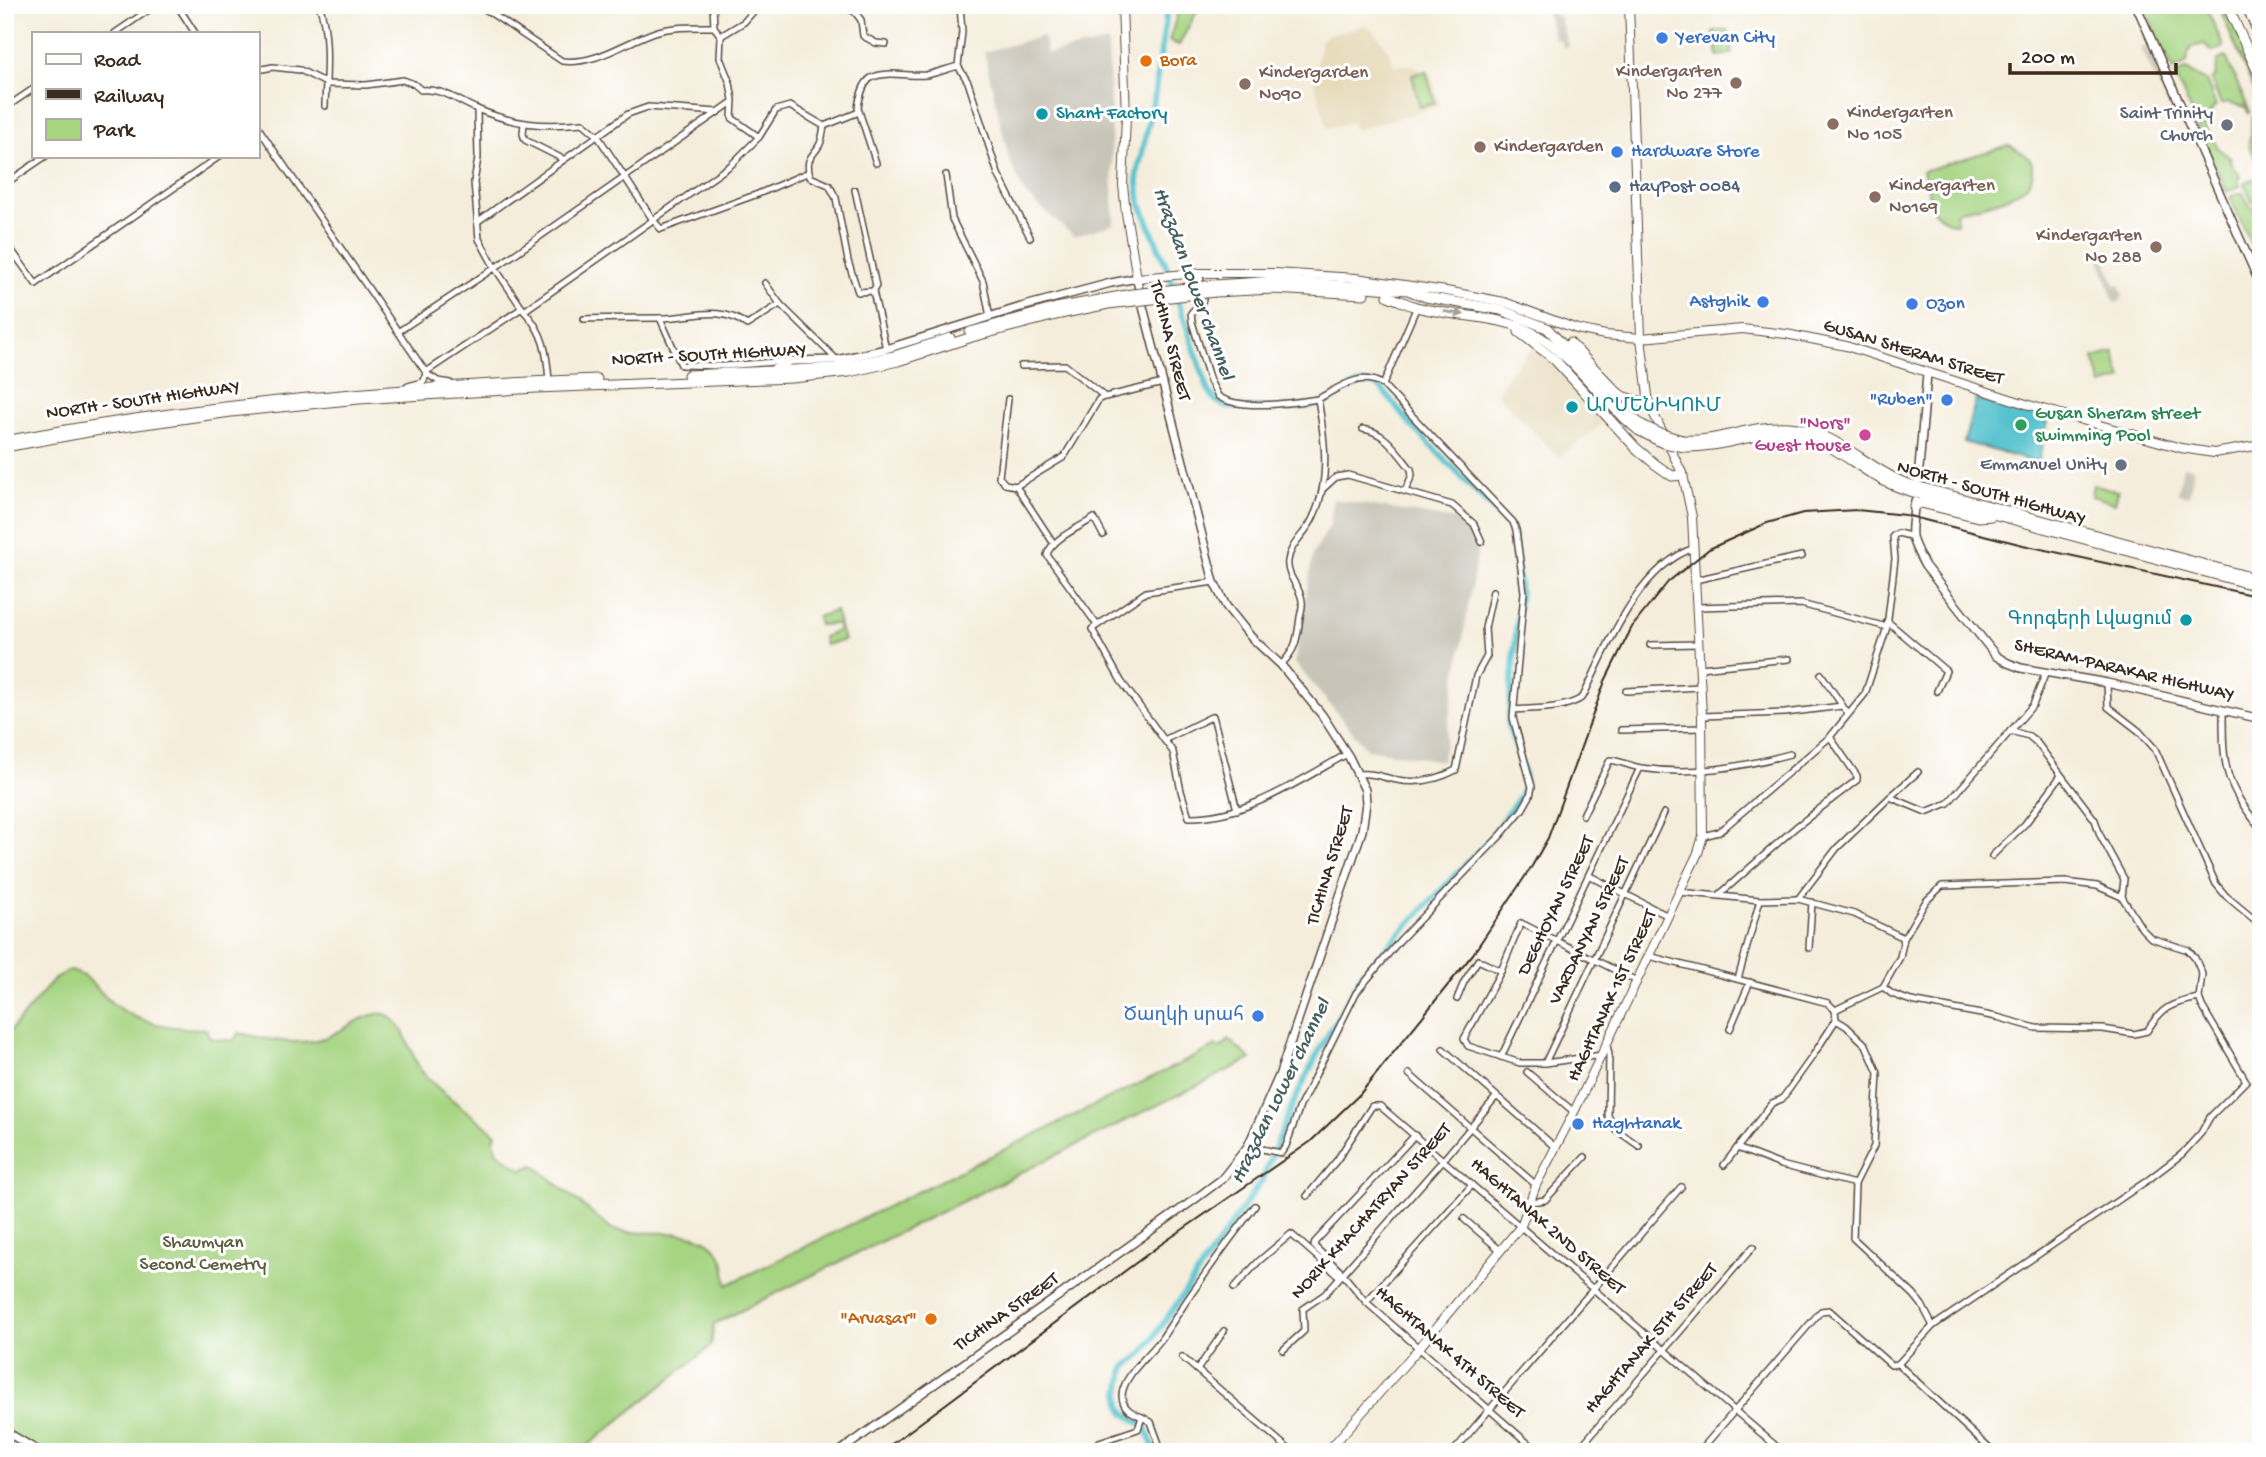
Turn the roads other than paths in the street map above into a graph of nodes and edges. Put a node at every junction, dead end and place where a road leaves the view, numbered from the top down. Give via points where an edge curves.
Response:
1 (14, 5) edge
2 (156, 5) edge
3 (177, 5) edge
4 (227, 5) edge
5 (251, 5) edge
6 (265, 5) edge
7 (282, 5) edge
8 (319, 5) edge
9 (479, 5) edge
10 (713, 5) edge
11 (759, 5) edge
12 (832, 5) edge
13 (960, 5) edge
14 (1122, 5) edge
15 (1630, 5) edge
16 (2136, 5) edge
17 (2227, 5) edge
18 (2246, 5) edge
19 (848, 7) edge
20 (5, 11) edge
21 (714, 27) junction
22 (116, 32) edge
23 (194, 32) edge
24 (721, 36) junction
25 (2261, 39) edge
26 (886, 44) dead end
27 (958, 66) junction
28 (259, 70) edge
29 (2261, 79) edge
30 (326, 83) junction
31 (32, 90) edge
32 (731, 103) junction
33 (325, 106) dead end
34 (5, 108) edge
35 (477, 109) junction
36 (719, 112) junction
37 (859, 112) junction
38 (524, 123) junction
39 (824, 126) junction
40 (259, 130) edge
41 (597, 135) junction
42 (759, 136) junction
43 (43, 158) edge
44 (217, 158) edge
45 (563, 159) junction
46 (876, 163) dead end
47 (809, 172) junction
48 (946, 175) dead end
49 (625, 178) junction
50 (5, 184) edge
51 (855, 190) dead end
52 (653, 220) junction
53 (477, 222) junction
54 (1030, 237) dead end
55 (5, 242) edge
56 (495, 268) junction
57 (1200, 273) junction
58 (1138, 278) junction
59 (765, 283) dead end
60 (2261, 286) edge
61 (1215, 289) junction
62 (1418, 289) junction
63 (873, 291) junction
64 (1388, 296) junction
65 (780, 304) junction
66 (523, 310) junction
67 (1058, 311) junction
68 (1415, 311) dead end
69 (990, 317) junction
70 (660, 318) junction
71 (584, 319) dead end
72 (1507, 323) junction
73 (1547, 328) junction
74 (399, 331) junction
75 (1642, 338) junction
76 (886, 349) junction
77 (837, 360) junction
78 (791, 361) junction
79 (1021, 366) dead end
80 (826, 369) junction
81 (427, 373) junction
82 (745, 373) junction
83 (1927, 374) junction
84 (549, 381) junction
85 (1163, 383) junction
86 (462, 385) junction
87 (1383, 385) junction
88 (401, 389) junction
89 (1105, 397) junction
90 (1008, 399) dead end
91 (1319, 403) junction
92 (1650, 404) junction
93 (1640, 428) junction
94 (1363, 429) dead end
95 (5, 440) edge
96 (1684, 443) junction
97 (2261, 445) edge
98 (5, 447) edge
99 (1683, 475) junction
100 (1918, 480) dead end
101 (1016, 486) junction
102 (1324, 488) junction
103 (1405, 491) junction
104 (1915, 503) joint
105 (1995, 515) junction
106 (1103, 535) dead end
107 (1910, 536) junction
108 (1482, 542) dead end
109 (1054, 544) junction
110 (1694, 548) junction
111 (1802, 556) dead end
112 (1695, 580) junction
113 (2261, 580) edge
114 (1213, 582) junction
115 (2261, 587) edge
116 (1493, 591) dead end
117 (1697, 607) junction
118 (1887, 624) junction
119 (1097, 625) junction
120 (1699, 644) junction
121 (1650, 645) dead end
122 (1789, 659) dead end
123 (1281, 665) junction
124 (1700, 668) junction
125 (2046, 671) junction
126 (1821, 674) dead end
127 (2107, 683) junction
128 (1700, 687) junction
129 (1626, 691) dead end
130 (1937, 691) dead end
131 (1842, 706) junction
132 (1514, 710) junction
133 (2223, 710) junction
134 (1848, 715) junction
135 (1702, 716) junction
136 (2261, 719) edge
137 (1702, 728) junction
138 (1621, 730) dead end
139 (2010, 731) junction
140 (1830, 737) junction
141 (1164, 740) junction
142 (1347, 754) junction
143 (1790, 754) dead end
144 (1640, 768) junction
145 (1704, 771) junction
146 (1918, 772) dead end
147 (1359, 774) junction
148 (2060, 777) junction
149 (1890, 797) junction
150 (1237, 810) junction
151 (1664, 813) dead end
152 (1583, 815) dead end
153 (2261, 829) edge
154 (1703, 836) junction
155 (1992, 856) dead end
156 (1590, 876) junction
157 (1679, 892) junction
158 (1626, 893) junction
159 (1719, 895) junction
160 (2122, 897) junction
161 (1798, 899) junction
162 (1760, 900) junction
163 (1812, 902) junction
164 (1668, 916) junction
165 (2261, 925) edge
166 (1904, 938) junction
167 (1558, 940) junction
168 (1809, 948) dead end
169 (1649, 956) junction
170 (1593, 959) junction
171 (1501, 971) junction
172 (1738, 979) junction
173 (1637, 981) junction
174 (1750, 982) junction
175 (1883, 987) junction
176 (2199, 998) junction
177 (1457, 999) dead end
178 (1835, 1010) junction
179 (1836, 1020) junction
180 (1730, 1028) dead end
181 (1607, 1045) junction
182 (1443, 1049) dead end
183 (1602, 1055) junction
184 (1501, 1057) junction
185 (1545, 1063) junction
186 (1527, 1072) dead end
187 (1409, 1074) dead end
188 (1496, 1097) junction
189 (1574, 1112) junction
190 (1470, 1126) junction
191 (1415, 1135) junction
192 (1248, 1146) junction
193 (1639, 1146) dead end
194 (1556, 1148) junction
195 (1737, 1148) junction
196 (1585, 1157) dead end
197 (1444, 1159) junction
198 (1724, 1165) dead end
199 (1855, 1184) junction
200 (1472, 1185) junction
201 (1536, 1185) junction
202 (1681, 1187) dead end
203 (1307, 1196) dead end
204 (1531, 1202) junction
205 (1255, 1206) dead end
206 (1464, 1219) dead end
207 (1521, 1226) junction
208 (1753, 1247) dead end
209 (1500, 1250) junction
210 (1341, 1275) junction
211 (1234, 1288) dead end
212 (1594, 1289) junction
213 (1366, 1302) junction
214 (1933, 1326) junction
215 (1224, 1331) dead end
216 (1419, 1348) junction
217 (1283, 1350) dead end
218 (1664, 1351) junction
219 (1182, 1357) dead end
220 (1895, 1364) junction
221 (1197, 1370) junction
222 (1735, 1410) junction
223 (1489, 1411) junction
224 (1141, 1421) junction
225 (5, 1431) edge
226 (40, 1452) edge
227 (839, 1452) edge
228 (1093, 1452) edge
229 (1162, 1452) edge
230 (1292, 1452) edge
231 (1327, 1452) edge
232 (1453, 1452) edge
233 (1538, 1452) edge
234 (1576, 1452) edge
235 (1699, 1452) edge
236 (1783, 1452) edge
237 (1993, 1452) edge

1 - 20 street
2 - 22 street
3 - 23 street
4 - 5 street
6 - 7 street
8 - 30 street
9 - 21 street via 562,61 590,61 656,32
10 - 21 street
11 - 24 street via 733,31
12 - 19 street
13 - 27 street
14 - 58 main road, TICHINA STREET via 1123,185
15 - 75 main road, HAGHTANAK 1ST STREET via 1639,139
16 - 60 street
17 - 29 main road
18 - 25 main road
19 - 26 street via 858,14 863,36
21 - 24 street
24 - 32 street via 720,58 730,83
27 - 37 street via 926,75 870,79 859,99
27 - 54 street via 968,82 998,174
28 - 30 street via 300,70
30 - 33 street
30 - 35 street via 366,85 403,80 421,90 444,92
31 - 34 street
32 - 36 street
32 - 42 street via 732,118
35 - 38 street
35 - 53 street
36 - 41 street via 648,107
36 - 49 street
37 - 39 street
37 - 46 street
38 - 41 street via 547,127 583,123
38 - 45 street via 525,140
39 - 42 street via 790,106 776,110
39 - 47 street via 819,145 810,155
40 - 74 street
41 - 45 street
41 - 49 street
42 - 52 street via 731,165
43 - 50 street
44 - 55 street via 36,284
45 - 53 street
47 - 52 street via 661,229
47 - 63 street via 810,177 829,185 836,198 858,292
48 - 69 street via 952,219 983,281
49 - 52 street
49 - 56 street
51 - 63 street via 876,286
52 - 66 street
53 - 56 street via 479,239
56 - 66 street
56 - 74 street
57 - 58 main road, GUSAN SHERAM STREET
57 - 62 main road, GUSAN SHERAM STREET via 1334,276
57 - 91 street via 1203,300 1191,313 1192,322 1218,396 1237,403
58 - 69 street
58 - 85 street, TICHINA STREET
59 - 65 street
61 - 62 main road, NORTH - SOUTH HIGHWAY via 1275,281
61 - 64 main road, NORTH - SOUTH HIGHWAY
61 - 67 main road, NORTH - SOUTH HIGHWAY, bridge via 1132,294
62 - 64 main road, NORTH - SOUTH HIGHWAY
62 - 73 main road, NORTH - SOUTH HIGHWAY via 1426,297 1501,310
62 - 75 main road, GUSAN SHERAM STREET via 1504,302 1589,332
63 - 76 street
64 -> 72 main road, NORTH - SOUTH HIGHWAY via 1415,306
65 - 70 street via 747,325 716,312
65 - 77 street
66 - 81 street
66 - 84 street via 543,338
67 - 80 main road, NORTH - SOUTH HIGHWAY via 997,323 894,356
67 - 98 main road, NORTH - SOUTH HIGHWAY via 849,372 299,404
68 - 87 street
69 - 76 street
70 - 71 street
70 - 78 street via 681,365
72 - 93 main road, NORTH - SOUTH HIGHWAY via 1561,352 1612,408
72 - 99 main road via 1554,359 1645,456 1672,476
73 - 92 main road via 1559,333 1622,396
73 - 93 main road, NORTH - SOUTH HIGHWAY
74 - 81 street
75 - 83 main road, GUSAN SHERAM STREET via 1742,329 1786,334 1846,346
75 - 92 main road, HAGHTANAK 1ST STREET
76 - 77 street
77 - 78 street
78 - 80 street
78 - 82 street
79 - 89 street via 1065,365
80 - 82 main road, NORTH - SOUTH HIGHWAY
81 - 86 street via 438,381
81 - 88 street via 423,382
82 - 84 main road, NORTH - SOUTH HIGHWAY
83 - 97 main road, GUSAN SHERAM STREET via 2199,452
83 - 100 street
84 - 86 main road, NORTH - SOUTH HIGHWAY
85 - 89 street
85 - 114 street, TICHINA STREET
86 - 88 main road, NORTH - SOUTH HIGHWAY
87 - 91 street via 1366,377 1354,380
87 - 132 street via 1513,522 1524,592
88 - 95 main road, NORTH - SOUTH HIGHWAY via 187,411
89 - 101 street via 1099,399 1063,457
90 - 101 street via 999,477
91 - 102 street via 1325,442
92 - 99 main road, HAGHTANAK 1ST STREET
93 - 96 main road, NORTH - SOUTH HIGHWAY, bridge
94 - 103 street via 1384,436 1411,469
96 - 105 main road, NORTH - SOUTH HIGHWAY via 1711,446 1770,435 1800,436 1829,446 1888,483
96 - 113 main road, NORTH - SOUTH HIGHWAY via 1770,427 1810,430 1905,483
99 - 110 main road, HAGHTANAK 1ST STREET
101 - 109 street
102 - 103 street via 1336,477 1348,475
102 - 123 street via 1288,563 1302,599 1297,643
103 - 108 street via 1452,505 1474,523
104 - 105 main road via 1978,517
104 - 107 street
105 - 115 main road, NORTH - SOUTH HIGHWAY
106 - 109 street via 1094,518
107 - 118 street via 1893,536 1895,559
107 - 125 street, SHERAM-PARAKAR HIGHWAY via 1925,566 1996,656 2021,668
109 - 119 street via 1048,550 1052,564
110 - 112 main road, HAGHTANAK 1ST STREET
110 - 132 street via 1662,566 1633,603 1612,634 1583,697 1562,705
111 - 112 street
112 - 117 main road, HAGHTANAK 1ST STREET
114 - 119 street via 1146,592
114 - 123 street, TICHINA STREET via 1251,637
116 - 147 street via 1485,628 1487,656 1476,676 1456,770 1437,780
117 - 118 street via 1801,604
117 - 120 main road, HAGHTANAK 1ST STREET
118 - 130 street via 1946,671
118 - 134 street via 1865,694
119 - 141 street via 1092,629 1121,681
120 - 121 street
120 - 124 main road, HAGHTANAK 1ST STREET
122 - 124 street
123 - 142 street, TICHINA STREET
124 - 128 main road, HAGHTANAK 1ST STREET
125 - 127 street, SHERAM-PARAKAR HIGHWAY
125 - 139 street via 2033,705
126 - 131 street
127 - 133 street, SHERAM-PARAKAR HIGHWAY
127 - 165 street via 2108,708 2155,749 2216,884
128 - 129 street
128 - 135 main road, HAGHTANAK 1ST STREET
131 - 134 street
131 - 135 street
132 - 192 street via 1531,796 1356,993 1281,1153
133 - 136 street, SHERAM-PARAKAR HIGHWAY
133 - 153 street via 2224,765 2236,796
134 - 140 street
135 - 137 main road, HAGHTANAK 1ST STREET
137 - 138 street
137 - 145 main road, HAGHTANAK 1ST STREET
139 - 148 street via 2029,736
139 - 149 street via 1948,803 1926,811
140 - 154 street via 1718,832
140 - 159 street via 1857,780
141 - 150 street via 1173,752 1189,817 1208,818
141 - 150 street via 1213,716
142 - 147 street, TICHINA STREET
142 - 150 street
143 - 145 street
144 - 145 street
144 - 152 street via 1608,761
144 - 156 street, DEGHOYAN STREET
145 - 154 main road, HAGHTANAK 1ST STREET
146 - 149 street
147 - 192 street, TICHINA STREET via 1366,803 1362,831 1279,1076
148 - 155 street via 2025,824
148 - 160 street via 2095,820 2124,879
149 - 161 street via 1837,848
151 - 158 street, VARDANYAN STREET
154 - 157 main road, HAGHTANAK 1ST STREET
156 - 158 street
156 - 167 street, DEGHOYAN STREET
157 - 159 street
157 - 164 main road, HAGHTANAK 1ST STREET
158 - 164 street
158 - 170 street, VARDANYAN STREET
159 - 162 street
160 - 166 street via 2097,886 2066,882 1942,886 1926,901
160 - 176 street via 2151,938 2188,950 2195,958 2202,974
161 - 162 street
161 - 163 street
162 - 172 street
163 - 166 street via 1854,914
163 - 168 street
164 - 169 main road, HAGHTANAK 1ST STREET
166 - 175 street via 1900,957
167 - 170 street
167 - 171 street via 1521,923
167 - 184 street, DEGHOYAN STREET
169 - 172 street
169 - 173 main road, HAGHTANAK 1ST STREET
170 - 173 street
170 - 185 street, VARDANYAN STREET
171 - 177 street via 1478,960
171 - 184 street via 1464,1039 1468,1046
172 - 174 street
173 - 181 main road, HAGHTANAK 1ST STREET
174 - 178 street via 1829,1003
174 - 180 street
175 - 176 street via 1911,1001 2036,1028 2134,1034 2147,1031 2166,1007
175 - 178 street
176 - 214 street via 2246,1081 2182,1154
178 - 179 street
179 - 195 street via 1782,1099 1772,1103
179 - 199 street via 1866,1045 1878,1073 1874,1146
181 - 183 main road, HAGHTANAK 1ST STREET
181 - 193 street via 1608,1116 1615,1129
182 - 188 street
183 - 185 street
183 - 189 main road, HAGHTANAK 1ST STREET
184 - 185 street
186 - 189 street
187 - 190 street
188 - 190 street, NORIK KHACHATRYAN STREET
188 - 194 street
189 - 194 main road, HAGHTANAK 1ST STREET
190 - 197 street, NORIK KHACHATRYAN STREET
190 - 201 street
191 - 197 street, HAGHTANAK 2ND STREET
191 - 203 street, HAGHTANAK 2ND STREET via 1380,1106 1372,1106
191 - 210 street via 1315,1242
192 - 227 street, TICHINA STREET via 1222,1179
194 - 201 main road, HAGHTANAK 1ST STREET
195 - 198 street
195 - 199 street
196 - 204 street via 1545,1200
197 - 200 street, HAGHTANAK 2ND STREET
197 - 210 street, NORIK KHACHATRYAN STREET
199 - 214 street via 1853,1238 1914,1295
200 - 207 street, HAGHTANAK 2ND STREET
200 - 213 street
201 - 204 main road, HAGHTANAK 1ST STREET
202 - 212 street
204 - 207 main road, HAGHTANAK 1ST STREET
205 - 224 street via 1126,1383 1124,1404
206 - 209 street
207 - 209 main road, HAGHTANAK 1ST STREET
207 - 212 street, HAGHTANAK 2ND STREET
208 - 218 street, HAGHTANAK 5TH STREET
209 - 216 main road, HAGHTANAK 1ST STREET
210 - 211 street via 1291,1234
210 - 213 street, HAGHTANAK 4TH STREET
210 - 217 street, NORIK KHACHATRYAN STREET via 1303,1309 1304,1331
212 - 218 street, HAGHTANAK 2ND STREET
212 - 223 street
213 - 216 street, HAGHTANAK 4TH STREET
214 - 220 street
215 - 221 street
216 - 223 street, HAGHTANAK 4TH STREET
216 - 231 main road, HAGHTANAK 1ST STREET
218 - 222 street, HAGHTANAK 2ND STREET
218 - 234 street, HAGHTANAK 5TH STREET
219 - 221 street
220 - 222 street via 1825,1309
220 - 237 street
221 - 230 street
222 - 235 street
222 - 236 street, HAGHTANAK 2ND STREET
223 - 232 street
223 - 233 street, HAGHTANAK 4TH STREET
224 - 228 street via 1138,1429 1098,1442
224 - 229 street via 1152,1422
225 - 226 street

